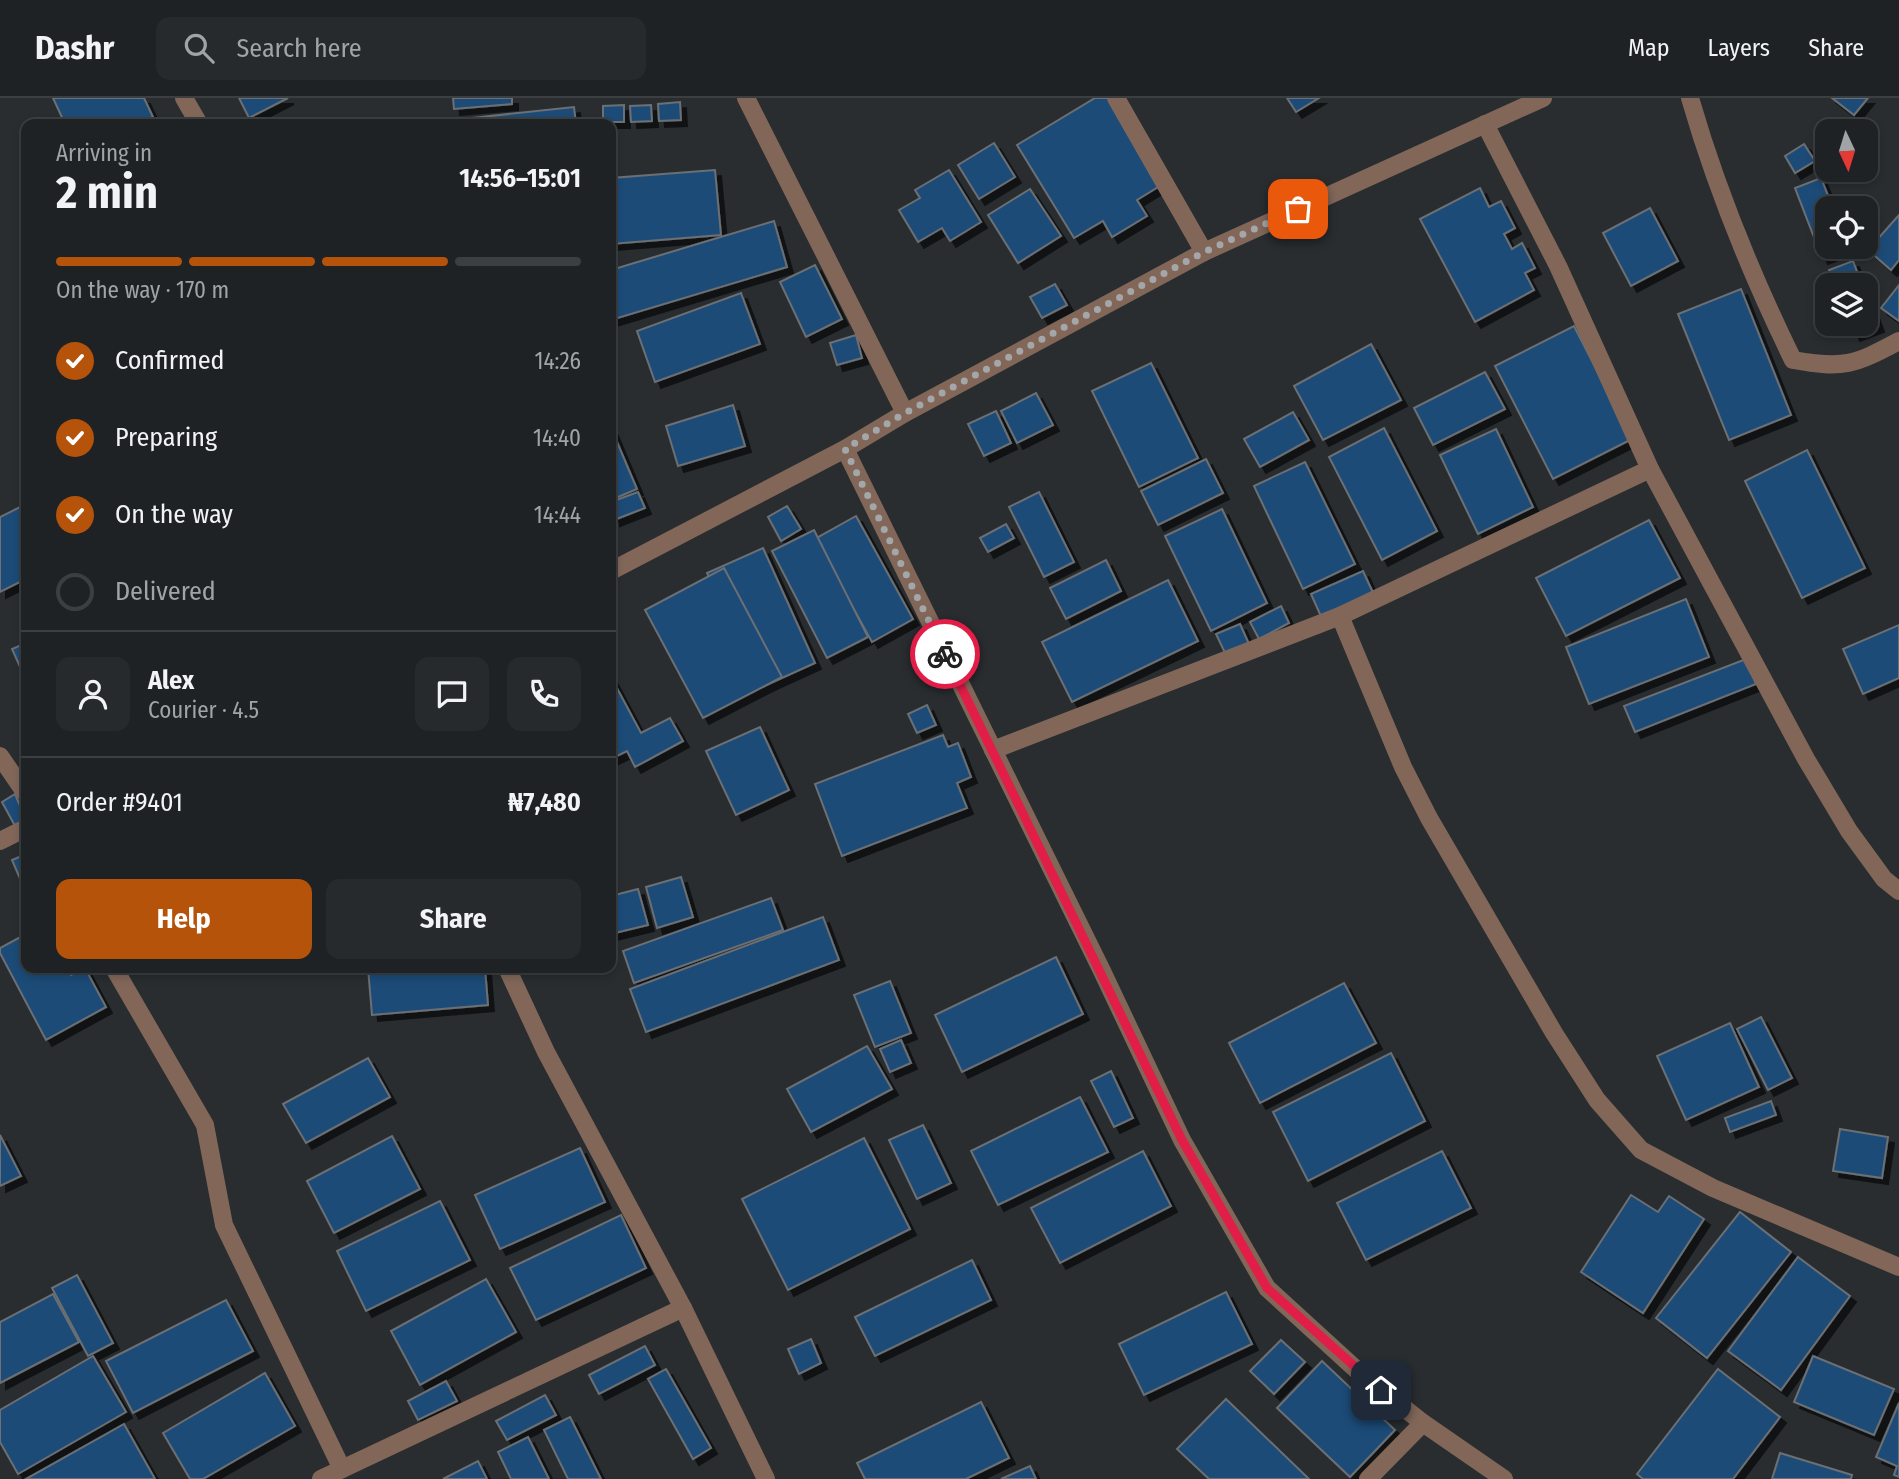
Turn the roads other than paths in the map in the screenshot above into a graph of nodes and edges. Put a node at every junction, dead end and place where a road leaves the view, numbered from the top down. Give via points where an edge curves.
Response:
1 (184, 98) edge
2 (746, 98) edge
3 (1116, 98) edge
4 (1543, 98) edge
5 (1690, 98) edge
6 (196, 119) edge
7 (1485, 124) junction
8 (1204, 252) junction
9 (1899, 341) edge
10 (905, 413) junction
11 (845, 449) junction
12 (1650, 469) junction
13 (616, 568) edge
14 (1340, 616) junction
15 (993, 750) junction
16 (0, 756) edge
17 (21, 787) edge
18 (21, 830) edge
19 (0, 841) edge
20 (1899, 891) edge
21 (117, 973) edge
22 (510, 973) edge
23 (1899, 1267) edge
24 (683, 1308) junction
25 (1423, 1423) junction
26 (342, 1469) junction
27 (321, 1479) edge
28 (766, 1479) edge
29 (1368, 1479) edge
30 (1504, 1479) edge

1 - 6 street
2 - 10 street
3 - 8 street
4 - 7 street
5 - 9 street via 1706,153 1793,360 1828,366 1861,361
7 - 8 street
7 - 12 street via 1558,266
8 - 10 street
10 - 11 street
11 - 13 street
11 - 15 street
12 - 14 street
12 - 20 street via 1813,771 1849,831 1884,879
14 - 15 street
14 - 23 street via 1429,818 1597,1100 1641,1150 1713,1188
15 - 25 street via 1182,1140 1267,1288
16 - 17 street
18 - 19 street
21 - 26 street via 205,1125 224,1225
22 - 24 street via 546,1052
24 - 26 street
24 - 28 street
25 - 29 street
25 - 30 street
26 - 27 street

